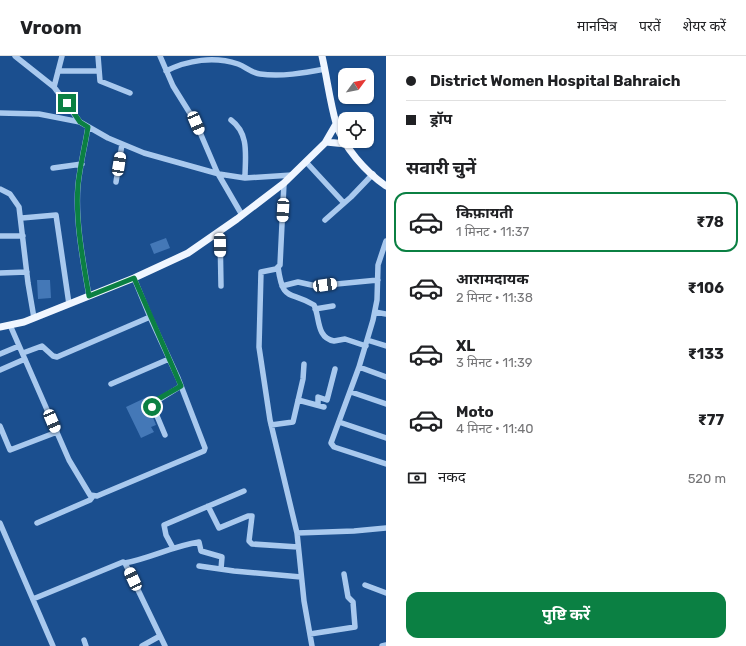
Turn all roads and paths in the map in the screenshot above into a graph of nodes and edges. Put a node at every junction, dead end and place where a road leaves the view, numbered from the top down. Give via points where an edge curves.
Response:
1 (62, 56) edge
2 (98, 56) edge
3 (160, 56) edge
4 (322, 56) edge
5 (18, 57) edge
6 (325, 69) junction
7 (58, 71) junction
8 (98, 71) junction
9 (166, 71) junction
10 (54, 87) junction
11 (130, 93) dead end
12 (0, 113) edge
13 (230, 120) dead end
14 (80, 122) junction
15 (336, 124) junction
16 (88, 127) junction
17 (338, 128) edge
18 (326, 142) junction
19 (338, 143) edge
20 (122, 144) junction
21 (350, 148) edge
22 (306, 163) junction
23 (82, 164) junction
24 (53, 168) dead end
25 (219, 174) junction
26 (373, 174) junction
27 (292, 175) junction
28 (245, 178) junction
29 (116, 182) dead end
30 (284, 183) junction
31 (386, 186) edge
32 (0, 189) edge
33 (344, 203) junction
34 (242, 215) junction
35 (22, 218) junction
36 (325, 220) dead end
37 (220, 231) junction
38 (0, 236) edge
39 (23, 236) junction
40 (386, 241) edge
41 (278, 268) junction
42 (27, 272) junction
43 (0, 273) edge
44 (134, 278) junction
45 (378, 280) junction
46 (221, 286) dead end
47 (282, 286) junction
48 (89, 296) junction
49 (69, 304) junction
50 (333, 306) dead end
51 (315, 308) junction
52 (375, 312) junction
53 (386, 314) edge
54 (150, 317) junction
55 (34, 318) junction
56 (10, 325) junction
57 (0, 327) edge
58 (366, 343) junction
59 (19, 346) junction
60 (386, 346) edge
61 (0, 354) edge
62 (24, 356) junction
63 (169, 358) junction
64 (304, 364) dead end
65 (359, 367) junction
66 (335, 369) dead end
67 (0, 370) edge
68 (386, 377) edge
69 (111, 384) dead end
70 (181, 386) junction
71 (351, 392) junction
72 (298, 400) junction
73 (386, 404) edge
74 (339, 422) junction
75 (271, 425) junction
76 (0, 426) edge
77 (57, 432) junction
78 (165, 435) dead end
79 (386, 438) edge
80 (386, 464) edge
81 (244, 491) dead end
82 (93, 496) junction
83 (208, 506) junction
84 (0, 523) edge
85 (37, 523) dead end
86 (386, 528) edge
87 (297, 533) junction
88 (298, 546) junction
89 (173, 548) junction
90 (125, 563) junction
91 (199, 566) dead end
92 (221, 569) junction
93 (344, 574) dead end
94 (301, 577) junction
95 (365, 586) dead end
96 (386, 593) edge
97 (33, 599) junction
98 (310, 634) junction
99 (160, 636) junction
100 (386, 645) edge
101 (54, 646) edge
102 (142, 646) edge
103 (164, 646) edge
104 (312, 646) edge
105 (382, 646) edge

1 - 7 street
2 - 8 street
3 - 9 street
4 - 6 main road
5 - 10 street
6 - 9 street via 300,74 261,75 232,62 211,59 184,62
6 - 15 main road
7 - 8 street
7 - 10 street
8 - 11 street via 100,81
9 - 25 street via 196,123
10 - 14 street
12 - 14 street via 39,114
13 - 28 street via 238,126 244,137
14 - 16 street
15 - 17 main road
15 - 18 main road
16 - 20 street
16 - 23 street
18 - 19 main road
18 - 22 main road
20 - 25 street via 144,153
20 - 29 street
21 - 26 main road
22 - 27 main road
22 - 33 street
23 - 24 street
23 - 48 street via 78,206
25 - 28 street
25 - 34 street
26 - 31 main road
26 - 33 street
27 - 28 street
27 - 30 main road
30 - 34 main road
30 - 41 street
32 - 35 street via 5,190 16,200
33 - 36 street
34 - 37 main road
35 - 39 street
35 - 49 street via 56,215
37 - 44 main road via 188,253
37 - 46 street
38 - 39 street
39 - 42 street
40 - 45 street via 378,265
41 - 47 street
41 - 75 street via 261,272 258,314 259,347
42 - 43 street
42 - 55 street
44 - 48 main road
44 - 54 street
45 - 47 street via 316,286 298,282
45 - 52 street
47 - 51 street via 290,296 312,304
48 - 49 main road
49 - 55 main road
50 - 51 street
51 - 58 street via 319,326 329,339
52 - 53 street
52 - 58 street
54 - 62 street via 57,357 52,356 42,346
54 - 63 street
55 - 56 main road
56 - 57 main road
56 - 59 street
58 - 60 street
58 - 65 street
59 - 61 street
59 - 62 street
62 - 67 street
62 - 77 street
63 - 69 street
63 - 70 street
64 - 72 street
65 - 68 street
65 - 71 street
66 - 72 street via 327,400 318,397 321,406
70 - 78 street via 152,404
70 - 82 street via 205,450
71 - 73 street
71 - 74 street
72 - 75 street via 293,422
74 - 79 street
74 - 80 street via 332,446
75 - 87 street
76 - 77 street via 10,450
77 - 82 street via 69,460
81 - 83 street
82 - 85 street via 90,500
83 - 88 street via 218,528 252,516 249,541 252,544
83 - 89 street via 164,525
84 - 97 street
86 - 87 street via 354,532
87 - 88 street
88 - 94 street
89 - 90 street
89 - 92 street via 199,542 201,551 222,557
90 - 97 street
90 - 99 street
91 - 92 street
92 - 94 street
93 - 98 street via 348,597 353,602 355,627
94 - 98 street
95 - 96 street
97 - 101 street
98 - 104 street
99 - 102 street
99 - 103 street
100 - 105 street

